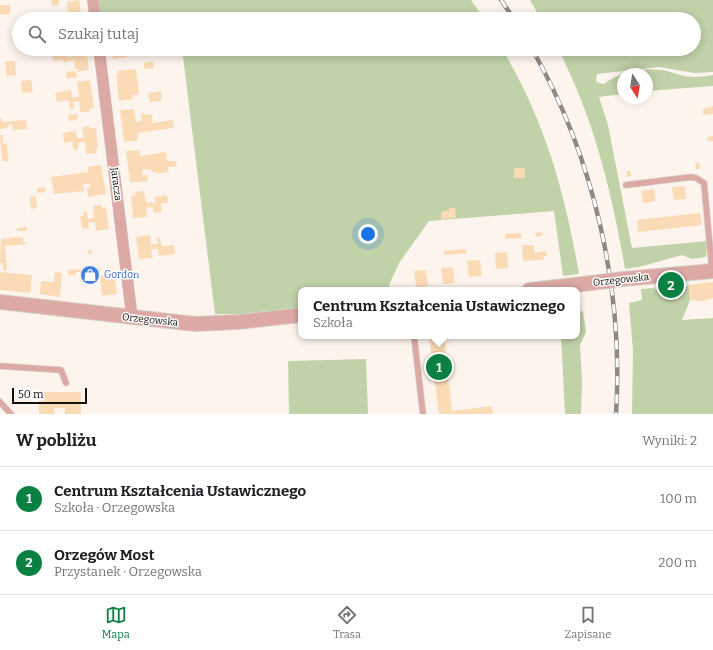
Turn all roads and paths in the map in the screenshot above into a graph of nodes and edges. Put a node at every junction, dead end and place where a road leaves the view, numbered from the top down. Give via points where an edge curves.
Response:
1 (92, 0) edge
2 (94, 12) edge
3 (100, 56) edge
4 (626, 185) dead end
5 (713, 271) edge
6 (556, 287) edge
7 (0, 302) edge
8 (298, 315) edge
9 (130, 318) junction
10 (414, 339) edge
11 (0, 366) edge
12 (66, 383) dead end
13 (0, 402) edge
14 (11, 414) edge
15 (423, 414) edge

1 - 2 street
3 - 9 street, Jaracza via 131,309
4 - 5 lane via 691,177 704,183
5 - 6 street, Orzegowska, bridge
7 - 9 street, Orzegowska
8 - 9 street, Orzegowska via 195,324
10 - 15 lane
11 - 12 lane via 61,370
13 - 14 lane

